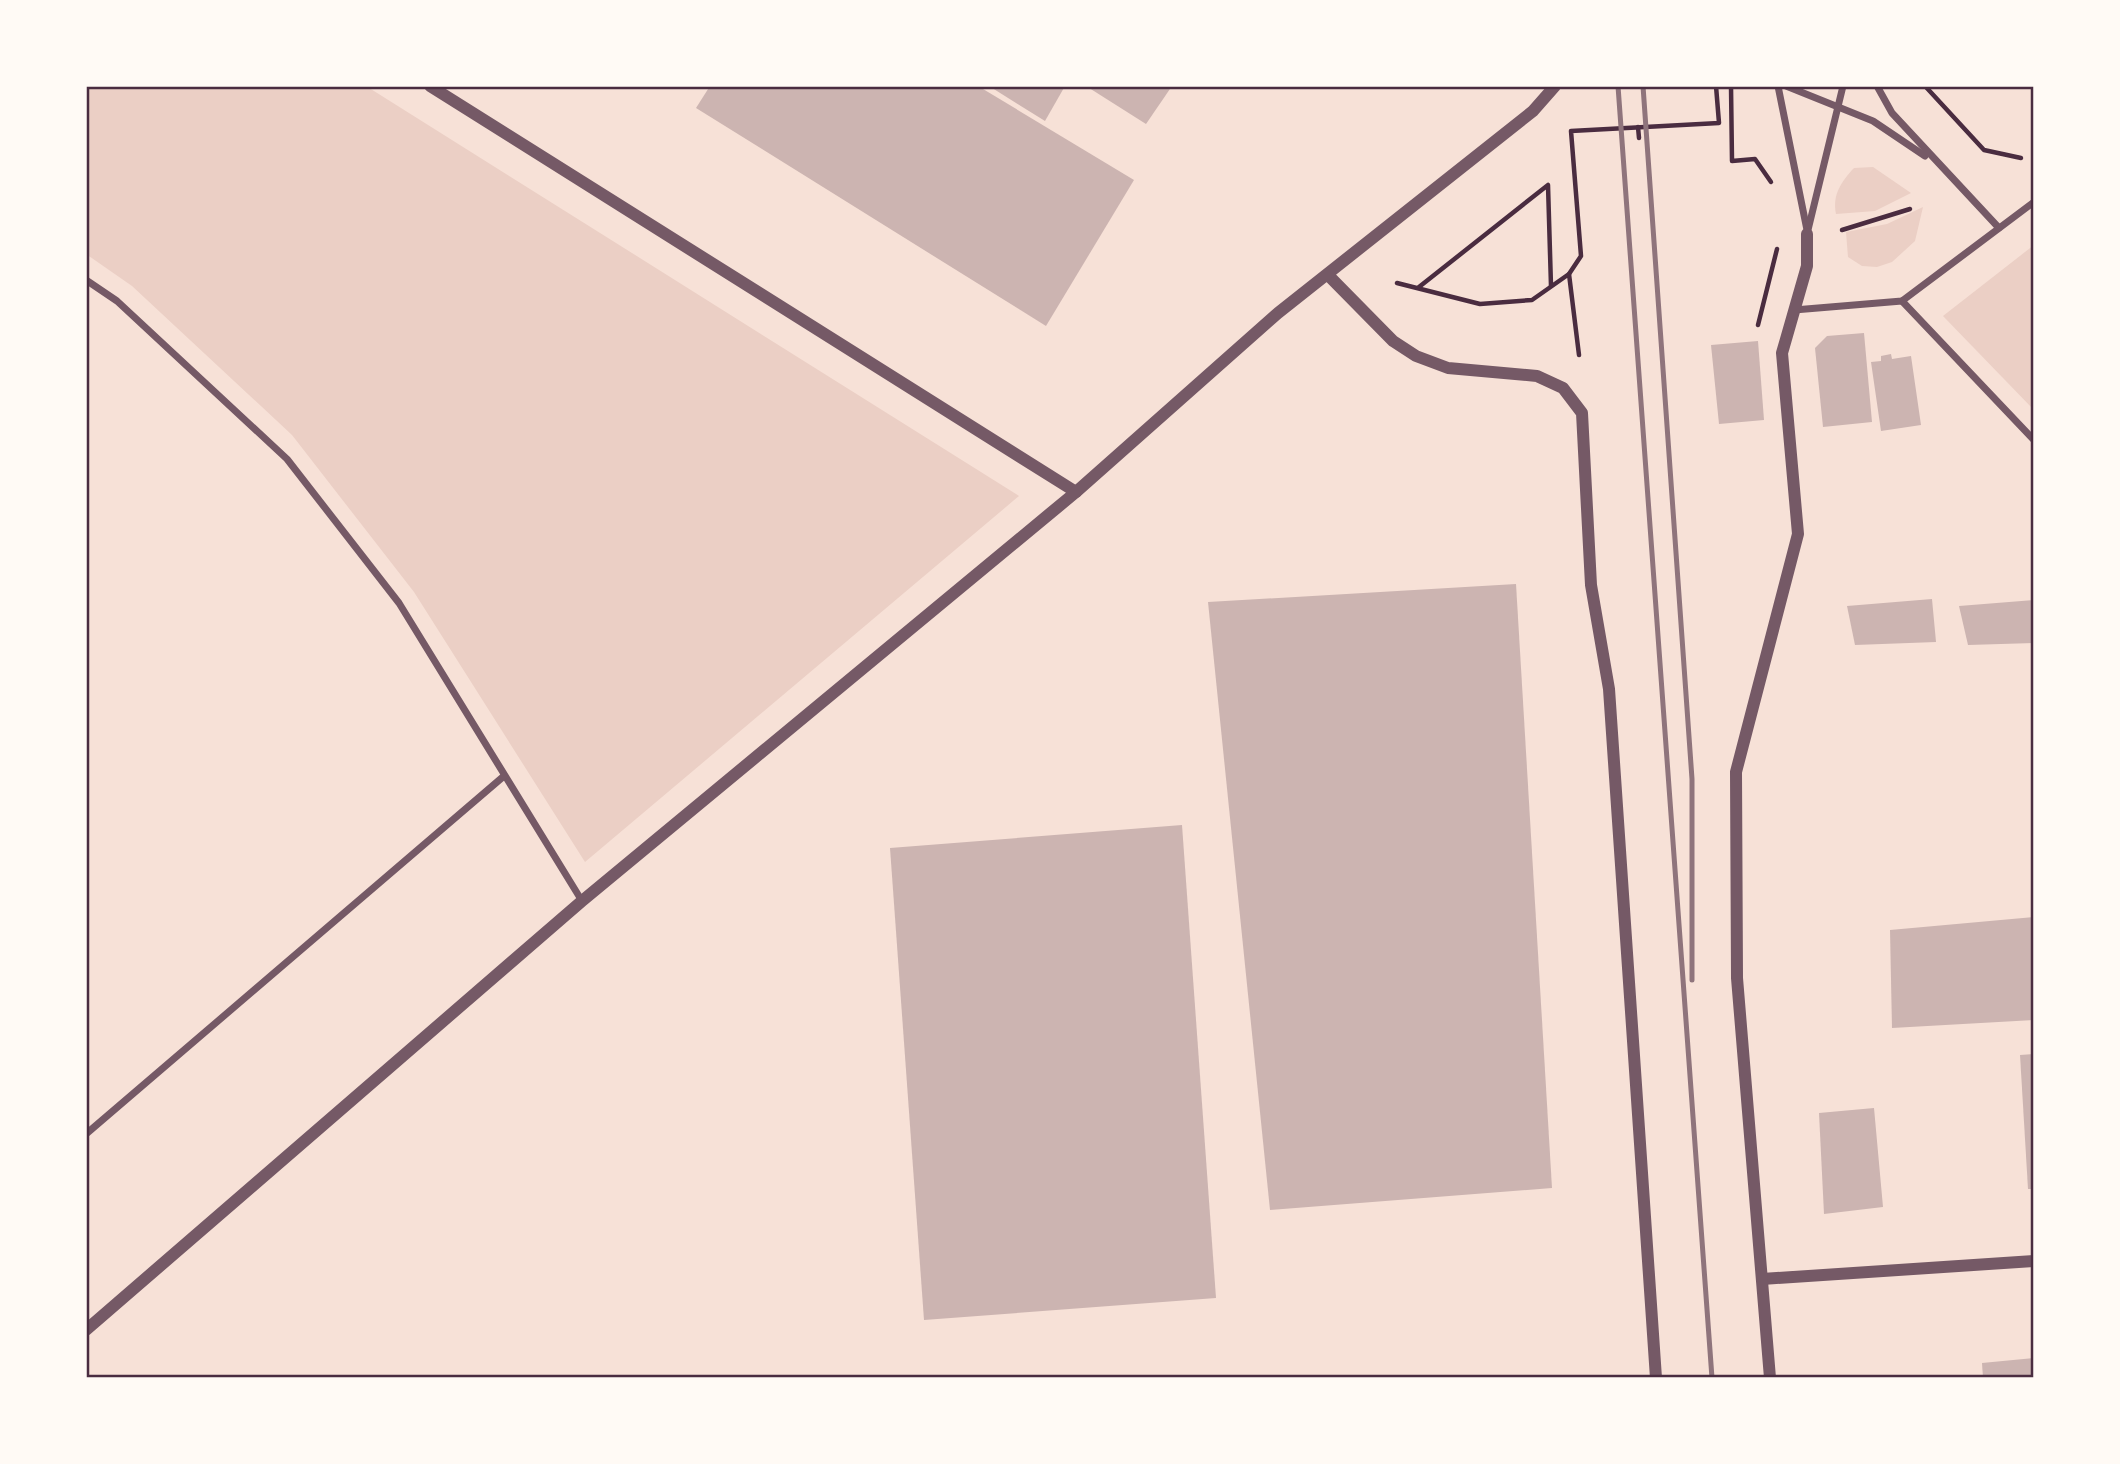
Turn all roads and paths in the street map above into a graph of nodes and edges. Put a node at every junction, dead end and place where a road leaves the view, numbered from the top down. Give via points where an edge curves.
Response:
1 (430, 86) edge
2 (1555, 86) edge
3 (1716, 86) edge
4 (1731, 86) edge
5 (1778, 86) edge
6 (1786, 86) edge
7 (1843, 86) edge
8 (1877, 86) edge
9 (1925, 86) edge
10 (1837, 106) junction
11 (1638, 127) junction
12 (1639, 138) dead end
13 (2021, 158) dead end
14 (1934, 162) junction
15 (1773, 196) dead end
16 (2034, 202) edge
17 (1910, 209) dead end
18 (1999, 228) junction
19 (1842, 230) dead end
20 (1807, 234) junction
21 (1780, 237) dead end
22 (1569, 274) junction
23 (1328, 275) junction
24 (86, 281) edge
25 (1398, 283) dead end
26 (1551, 286) junction
27 (1419, 287) junction
28 (1902, 301) junction
29 (1794, 310) junction
30 (1758, 329) dead end
31 (1579, 355) dead end
32 (2034, 440) edge
33 (1076, 492) junction
34 (504, 776) junction
35 (582, 901) junction
36 (86, 1134) edge
37 (2034, 1261) edge
38 (1762, 1279) junction
39 (86, 1330) edge
40 (1656, 1378) edge
41 (1770, 1378) edge

1 - 33 street
2 - 23 street via 1533,111
3 - 11 path via 1719,123
4 - 15 path via 1732,161 1755,159 1771,183
5 - 20 street
6 - 10 street
7 - 10 street
8 - 14 street via 1892,113
9 - 13 path via 1984,149
10 - 14 street via 1873,121
10 - 20 street
11 - 12 path
11 - 22 path via 1571,131 1581,257
14 - 18 street
16 - 18 street
17 - 19 path
18 - 28 street
20 - 29 street via 1807,266
21 - 30 path
22 - 26 path
22 - 31 path
23 - 33 street via 1278,313
23 - 40 street via 1392,341 1416,356 1448,368 1537,376 1563,388 1581,413 1591,585 1609,689
24 - 34 street via 117,301 287,459 399,603
25 - 27 path
26 - 27 path via 1532,300 1480,304
26 - 27 path via 1548,185
28 - 29 street
28 - 32 street
29 - 38 street via 1782,353 1798,534 1736,772 1737,978
33 - 35 street
34 - 35 street
34 - 36 street
35 - 39 street
37 - 38 street
38 - 41 street

